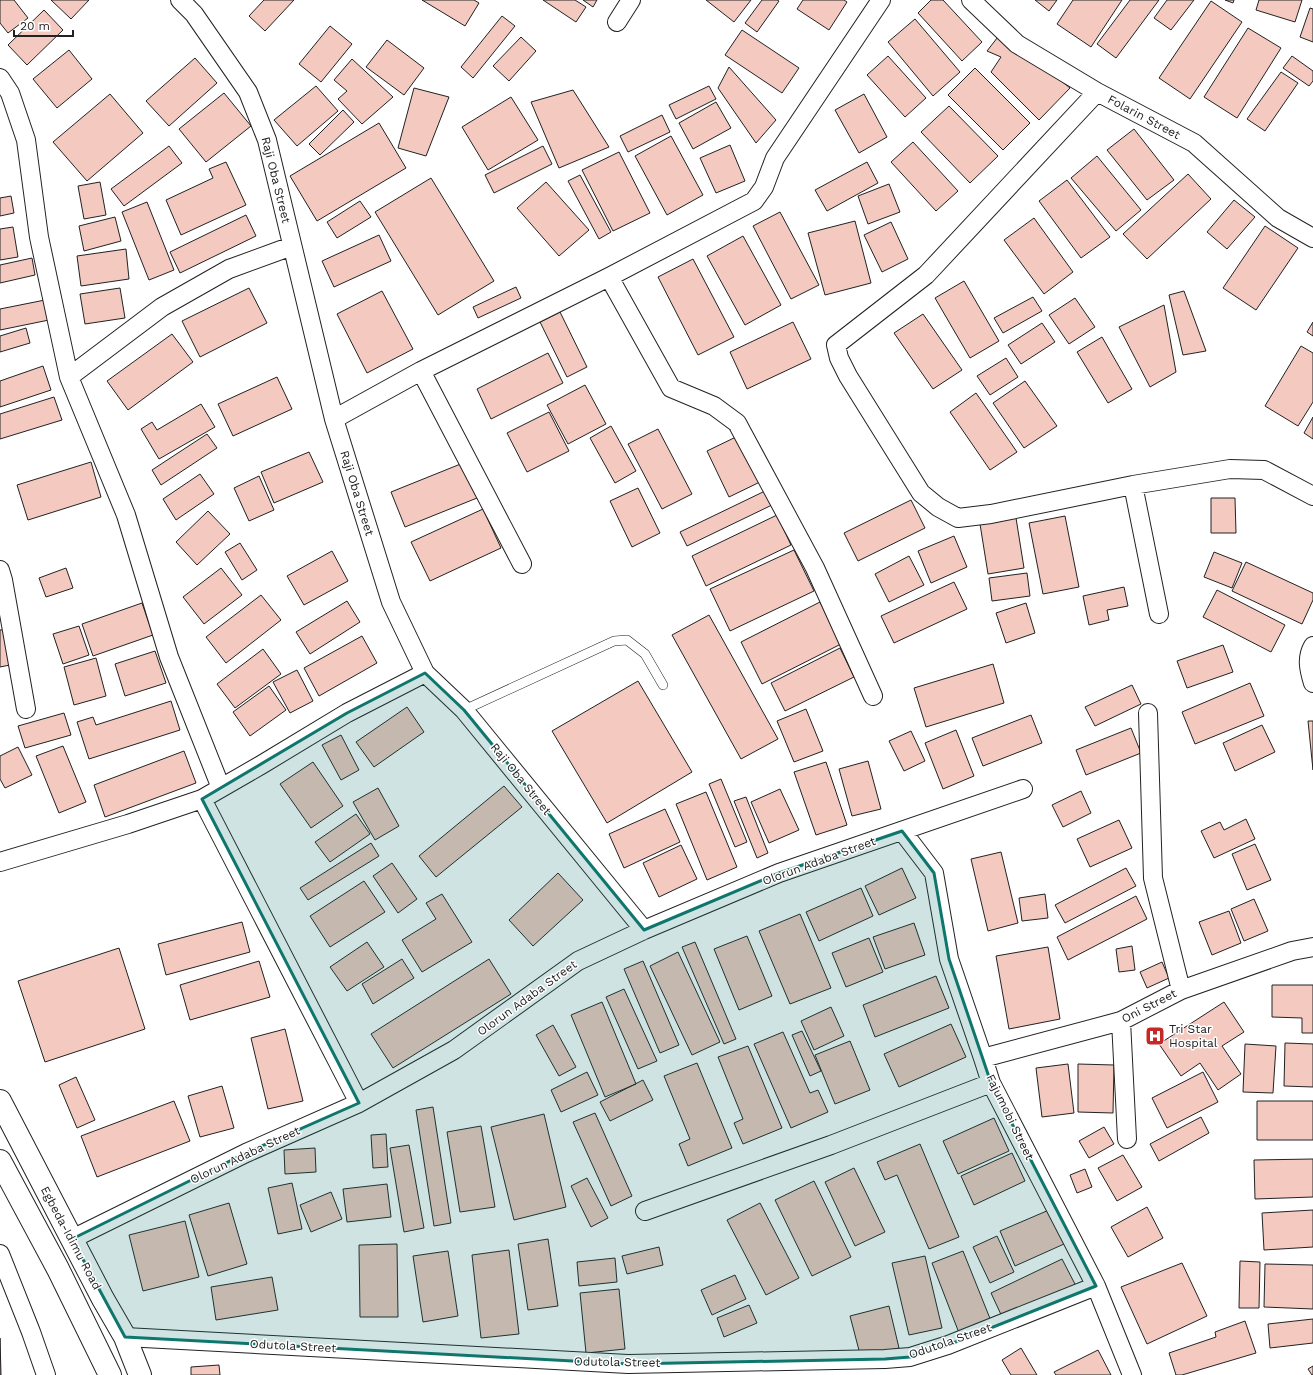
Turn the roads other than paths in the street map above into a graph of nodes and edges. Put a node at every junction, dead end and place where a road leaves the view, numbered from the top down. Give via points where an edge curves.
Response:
1 (180, 0) edge
2 (631, 0) edge
3 (881, 0) edge
4 (971, 0) edge
5 (617, 22) dead end
6 (0, 78) edge
7 (1096, 92) junction
8 (1313, 238) edge
9 (292, 246) junction
10 (609, 277) junction
11 (421, 371) junction
12 (69, 377) junction
13 (334, 419) junction
14 (1134, 485) junction
15 (1313, 496) edge
16 (522, 564) dead end
17 (0, 570) edge
18 (1159, 614) dead end
19 (1313, 646) edge
20 (425, 673) junction
21 (1313, 683) edge
22 (663, 685) dead end
23 (872, 696) dead end
24 (26, 709) dead end
25 (464, 710) junction
26 (1148, 713) dead end
27 (221, 788) junction
28 (1023, 789) dead end
29 (202, 799) junction
30 (902, 831) junction
31 (0, 862) edge
32 (644, 930) junction
33 (1313, 947) edge
34 (1181, 990) junction
35 (1121, 1021) junction
36 (983, 1058) junction
37 (991, 1083) junction
38 (0, 1101) edge
39 (359, 1102) junction
40 (1127, 1139) dead end
41 (0, 1161) edge
42 (645, 1211) dead end
43 (72, 1240) junction
44 (0, 1254) edge
45 (1096, 1286) junction
46 (125, 1337) junction
47 (46, 1375) edge
48 (110, 1375) edge
49 (140, 1375) edge
50 (1132, 1375) edge

1 - 9 street, Raji Oba Street via 194,14 248,92 267,140
2 - 5 street
3 - 10 street via 775,158 764,187 754,201
4 - 7 street, Folarin Street via 1017,44
6 - 12 street via 10,93 26,140 39,237
7 - 8 street, Folarin Street via 1194,144 1278,218
7 - 14 street via 926,275 836,345 848,376 921,493 938,507 958,518 991,514
9 - 12 street via 230,269 162,307
9 - 13 street, Raji Oba Street
10 - 11 street
10 - 23 street via 671,388 714,406 737,423 815,568
11 - 13 street
11 - 16 street
12 - 27 street via 126,515 170,657
13 - 20 street, Raji Oba Street via 391,602
14 - 15 street via 1230,469 1264,470
14 - 18 street
17 - 24 street
19 - 21 street via 1308,667
20 - 25 street, Raji Oba Street
20 - 27 street via 347,713
22 - 25 lane via 646,654 627,640 614,640
25 - 32 street, Raji Oba Street
26 - 34 street via 1153,878
27 - 29 street
28 - 30 street, Olorun Adaba Street
29 - 31 street
29 - 39 street
30 - 32 street, Olorun Adaba Street via 779,873
30 - 36 street, Fajumobi Street via 934,873 949,958
32 - 39 street, Olorun Adaba Street via 578,961 454,1050
33 - 34 street, Oni Street via 1292,951
34 - 35 street, Oni Street
35 - 36 street, Oni Street
35 - 40 street
36 - 37 street, Fajumobi Street
37 - 42 street via 831,1145
37 - 45 street, Fajumobi Street
38 - 43 main road, Egbeda-Idimu Road
39 - 43 street, Olorun Adaba Street via 246,1153
41 - 48 main road via 58,1269
43 - 46 main road, Egbeda-Idimu Road
44 - 47 street via 32,1332
45 - 46 street, Odutola Street via 948,1345 910,1357 885,1359 628,1364
45 - 50 street, Fajumobi Street
46 - 49 main road, Egbeda-Idimu Road

